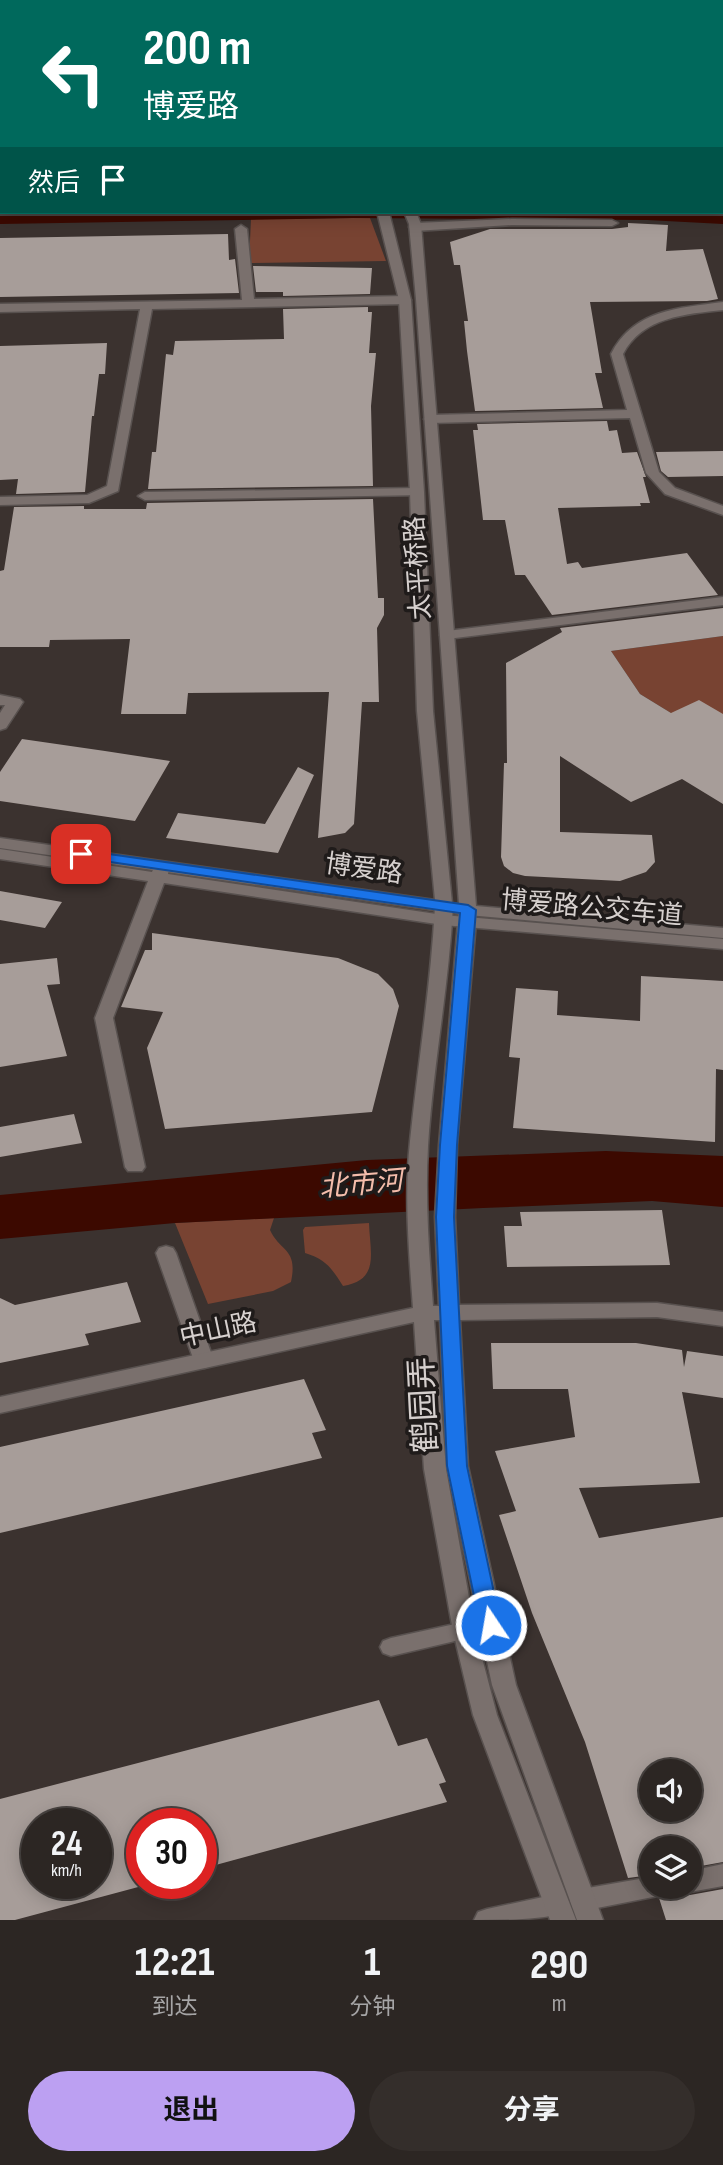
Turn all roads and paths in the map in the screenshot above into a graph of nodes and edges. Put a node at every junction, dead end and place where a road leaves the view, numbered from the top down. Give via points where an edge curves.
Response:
1 (385, 217) edge
2 (413, 221) edge
3 (612, 223) dead end
4 (241, 229) dead end
5 (405, 300) junction
6 (247, 302) junction
7 (147, 304) junction
8 (723, 306) edge
9 (0, 308) edge
10 (634, 414) junction
11 (431, 419) junction
12 (417, 492) junction
13 (145, 495) dead end
14 (0, 501) edge
15 (723, 511) edge
16 (723, 601) edge
17 (447, 635) junction
18 (0, 700) edge
19 (0, 725) edge
20 (0, 843) edge
21 (0, 854) edge
22 (160, 872) junction
23 (444, 913) junction
24 (468, 916) junction
25 (723, 933) edge
26 (723, 944) edge
27 (135, 1167) dead end
28 (166, 1252) dead end
29 (449, 1310) junction
30 (422, 1312) junction
31 (723, 1319) edge
32 (204, 1361) junction
33 (0, 1405) edge
34 (464, 1631) junction
35 (391, 1647) dead end
36 (723, 1875) edge
37 (702, 1879) edge
38 (639, 1893) edge
39 (586, 1910) edge
40 (560, 1912) edge
41 (487, 1920) edge

1 - 5 main road
2 - 3 main road
2 - 11 main road, 太平桥路
4 - 6 main road
5 - 6 main road
5 - 12 main road
6 - 7 main road
7 - 9 main road
7 - 14 main road via 113,488 89,499
8 - 10 main road via 655,319 628,335 617,354
10 - 11 main road
10 - 15 main road via 653,473 670,491
11 - 17 main road, 太平桥路
12 - 13 main road
12 - 23 main road via 425,711
16 - 17 main road
17 - 24 main road, 太平桥路
18 - 19 main road via 15,702
20 - 22 main road
21 - 22 main road, 博爱路公交车道
22 - 23 main road, 博爱路公交车道
22 - 27 main road via 104,1018
23 - 24 main road, 博爱路公交车道
23 - 30 main road, 鹤园弄 via 419,1143 416,1217
24 - 25 main road
24 - 26 main road, 博爱路公交车道
24 - 29 main road, 鹤园弄 via 448,1145
28 - 32 main road
29 - 30 main road, 中山路
29 - 31 main road, 中山路 via 657,1310
29 - 39 main road, 鹤园弄 via 457,1466 504,1685
30 - 32 main road, 中山路
30 - 34 main road, 鹤园弄 via 435,1469
32 - 33 main road, 中山路
34 - 35 main road
34 - 40 main road, 鹤园弄 via 485,1715
36 - 37 main road
38 - 39 main road
40 - 41 main road

